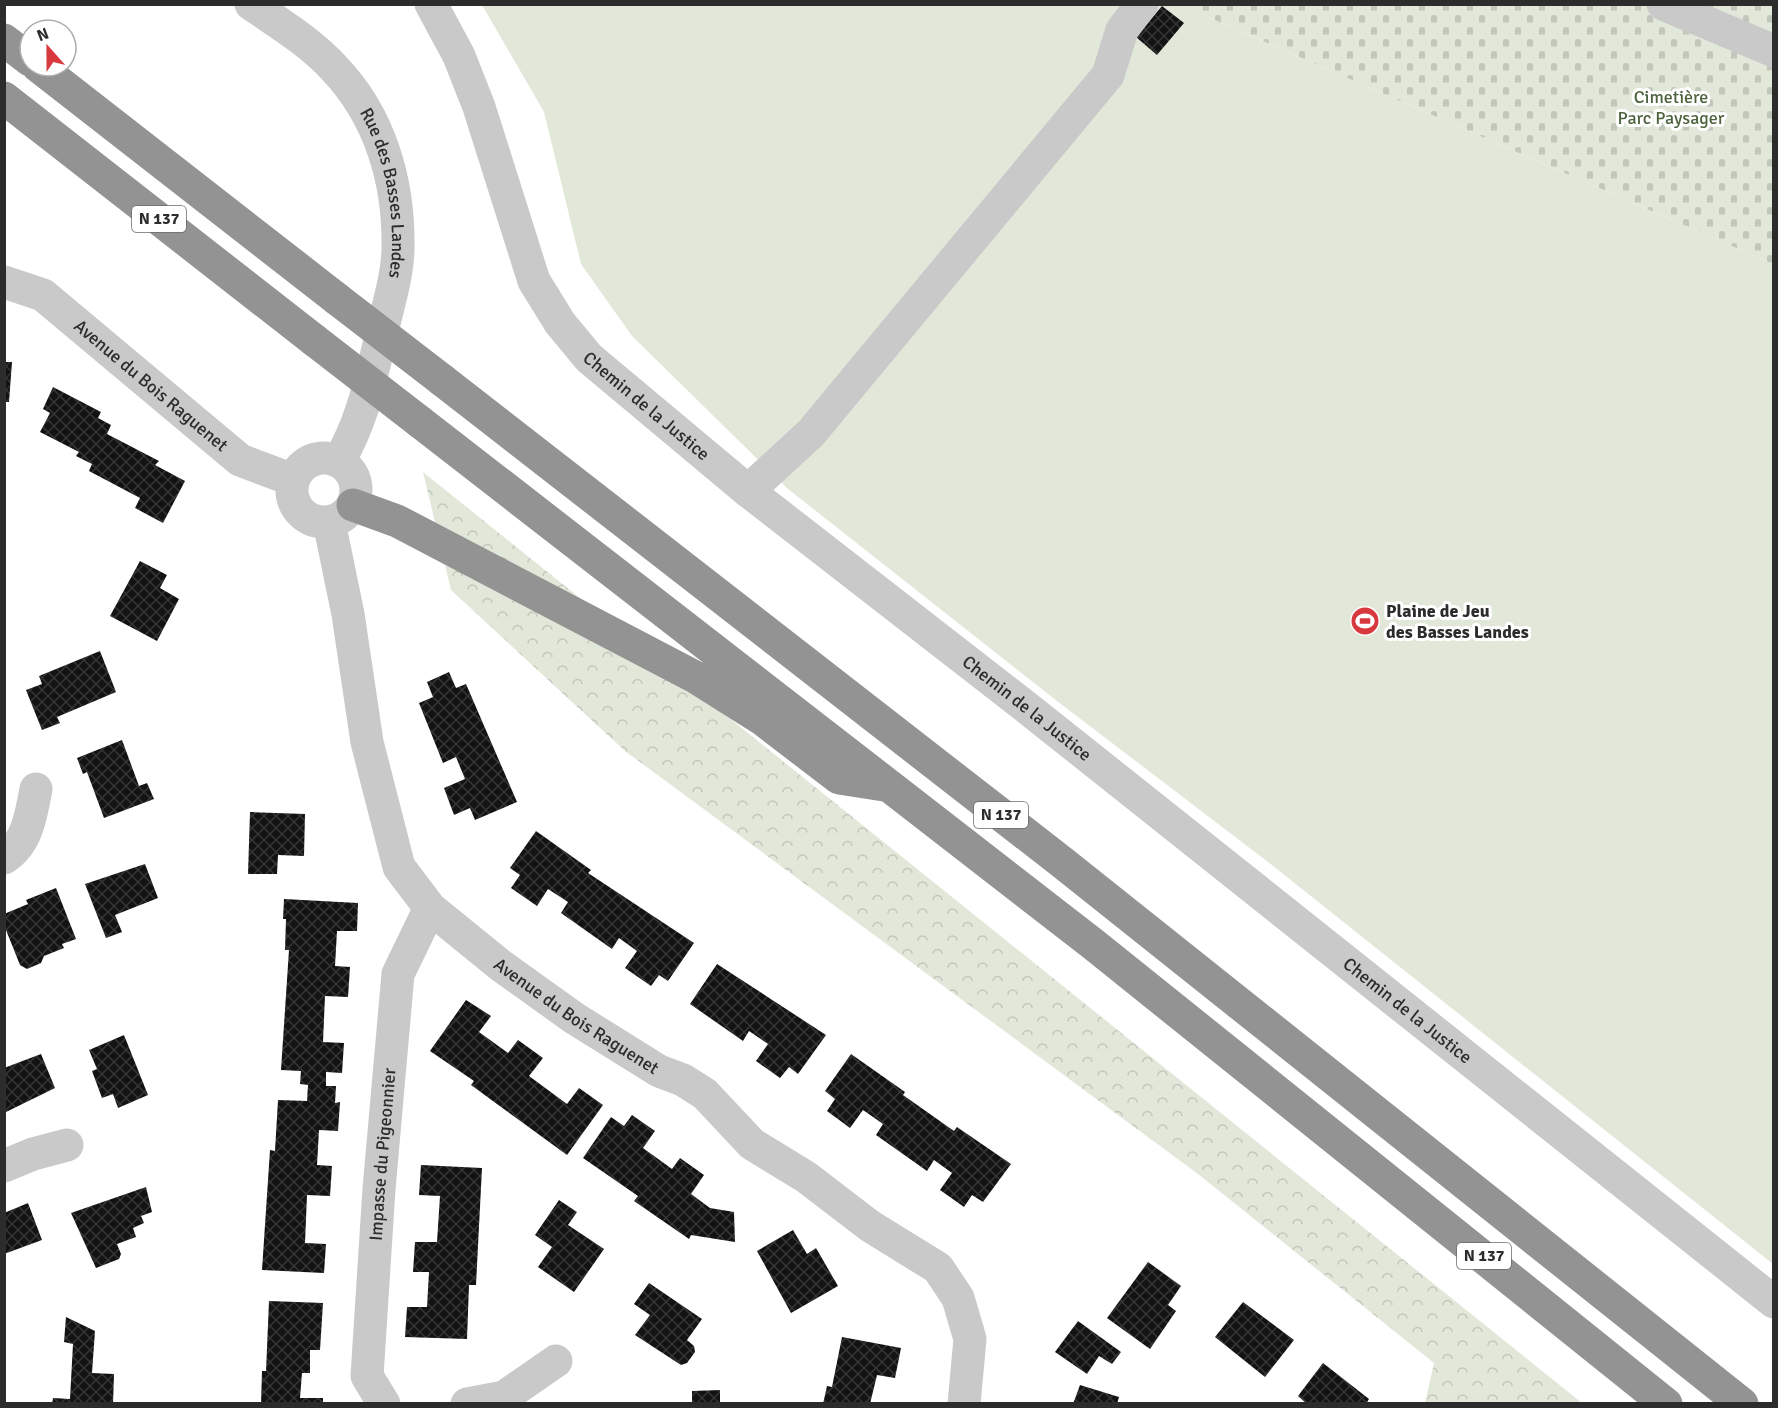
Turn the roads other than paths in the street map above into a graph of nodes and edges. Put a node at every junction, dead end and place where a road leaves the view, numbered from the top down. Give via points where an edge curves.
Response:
1 (251, 4) edge
2 (431, 4) edge
3 (1142, 4) edge
4 (1662, 4) edge
5 (4, 40) edge
6 (18, 51) edge
7 (1773, 51) edge
8 (53, 78) edge
9 (4, 98) edge
10 (8, 283) edge
11 (339, 461) junction
12 (292, 480) junction
13 (748, 490) junction
14 (341, 513) junction
15 (885, 785) junction
16 (36, 789) dead end
17 (4, 858) edge
18 (429, 908) junction
19 (67, 1145) dead end
20 (4, 1166) edge
21 (1773, 1302) edge
22 (556, 1361) dead end
23 (384, 1404) edge
24 (467, 1404) edge
25 (964, 1404) edge
26 (1666, 1404) edge
27 (1742, 1404) edge

1 - 11 street, Rue des Basses Landes via 302,39 356,93 388,160 398,249 361,418
2 - 13 street, Chemin de la Justice via 459,56 479,107 534,281 560,323 589,358
3 - 13 street via 1122,30 1108,75 811,433
4 - 7 street
5 - 6 highway
8 - 27 highway, N 137, bridge via 1110,900
9 - 15 highway, N 137, bridge
10 - 12 street, Avenue du Bois Raguenet via 43,296 240,460
11 - 12 street via 328,457 306,462
11 - 14 street via 347,467 356,485
12 - 14 street via 291,491 299,511 318,522
13 - 21 street, Chemin de la Justice
14 - 15 highway via 397,521 696,678 762,719 839,778
14 - 18 street, Avenue du Bois Raguenet via 348,614 367,742 399,867
15 - 26 highway, N 137 via 1283,1094
16 - 17 street via 27,832
18 - 23 street, Impasse du Pigeonnier via 398,974 388,1066 367,1376
18 - 25 street, Avenue du Bois Raguenet via 574,1018 659,1071 705,1094 752,1144 938,1268 958,1298 970,1339
19 - 20 street
22 - 24 street via 504,1397

